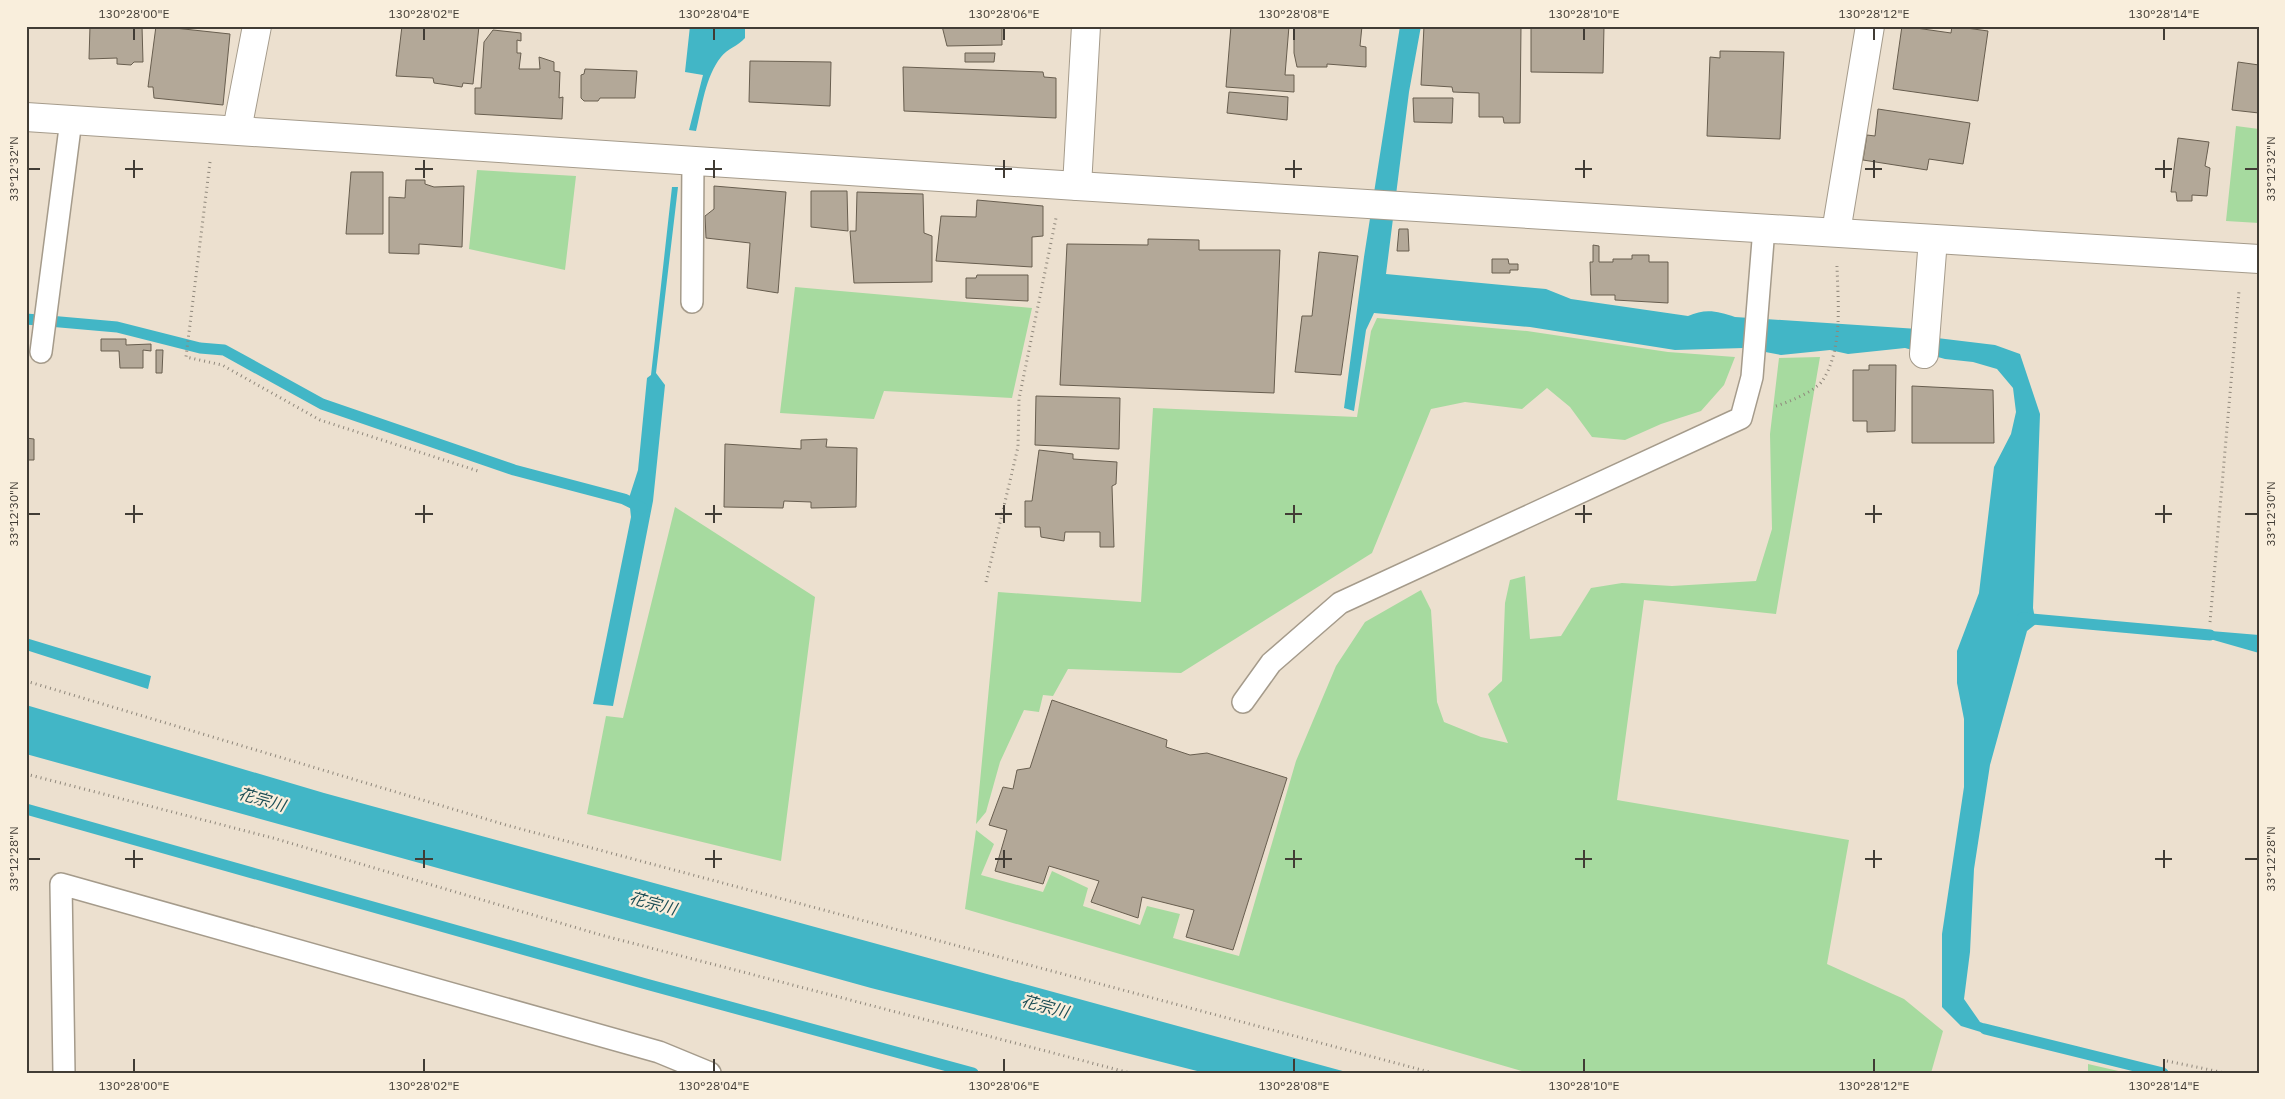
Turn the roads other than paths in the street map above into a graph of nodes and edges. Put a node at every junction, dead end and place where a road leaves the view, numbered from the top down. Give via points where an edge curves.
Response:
1 (257, 26) edge
2 (1086, 26) edge
3 (1870, 26) edge
4 (26, 118) edge
5 (71, 120) junction
6 (225, 129) junction
7 (693, 160) junction
8 (1070, 185) junction
9 (1764, 228) junction
10 (1836, 232) junction
11 (1933, 239) junction
12 (2250, 258) edge
13 (692, 302) dead end
14 (41, 352) dead end
15 (1924, 354) dead end
16 (1243, 702) dead end
17 (64, 1073) edge
18 (710, 1073) edge

1 - 6 street
2 - 8 street
3 - 10 street
4 - 5 street
5 - 6 street
5 - 14 lane
6 - 7 street
7 - 8 street
7 - 13 lane
8 - 9 street
9 - 10 street
9 - 16 lane via 1752,377 1740,418 1340,603 1271,663
10 - 11 street
11 - 12 street
11 - 15 street
17 - 18 lane via 61,884 658,1052

